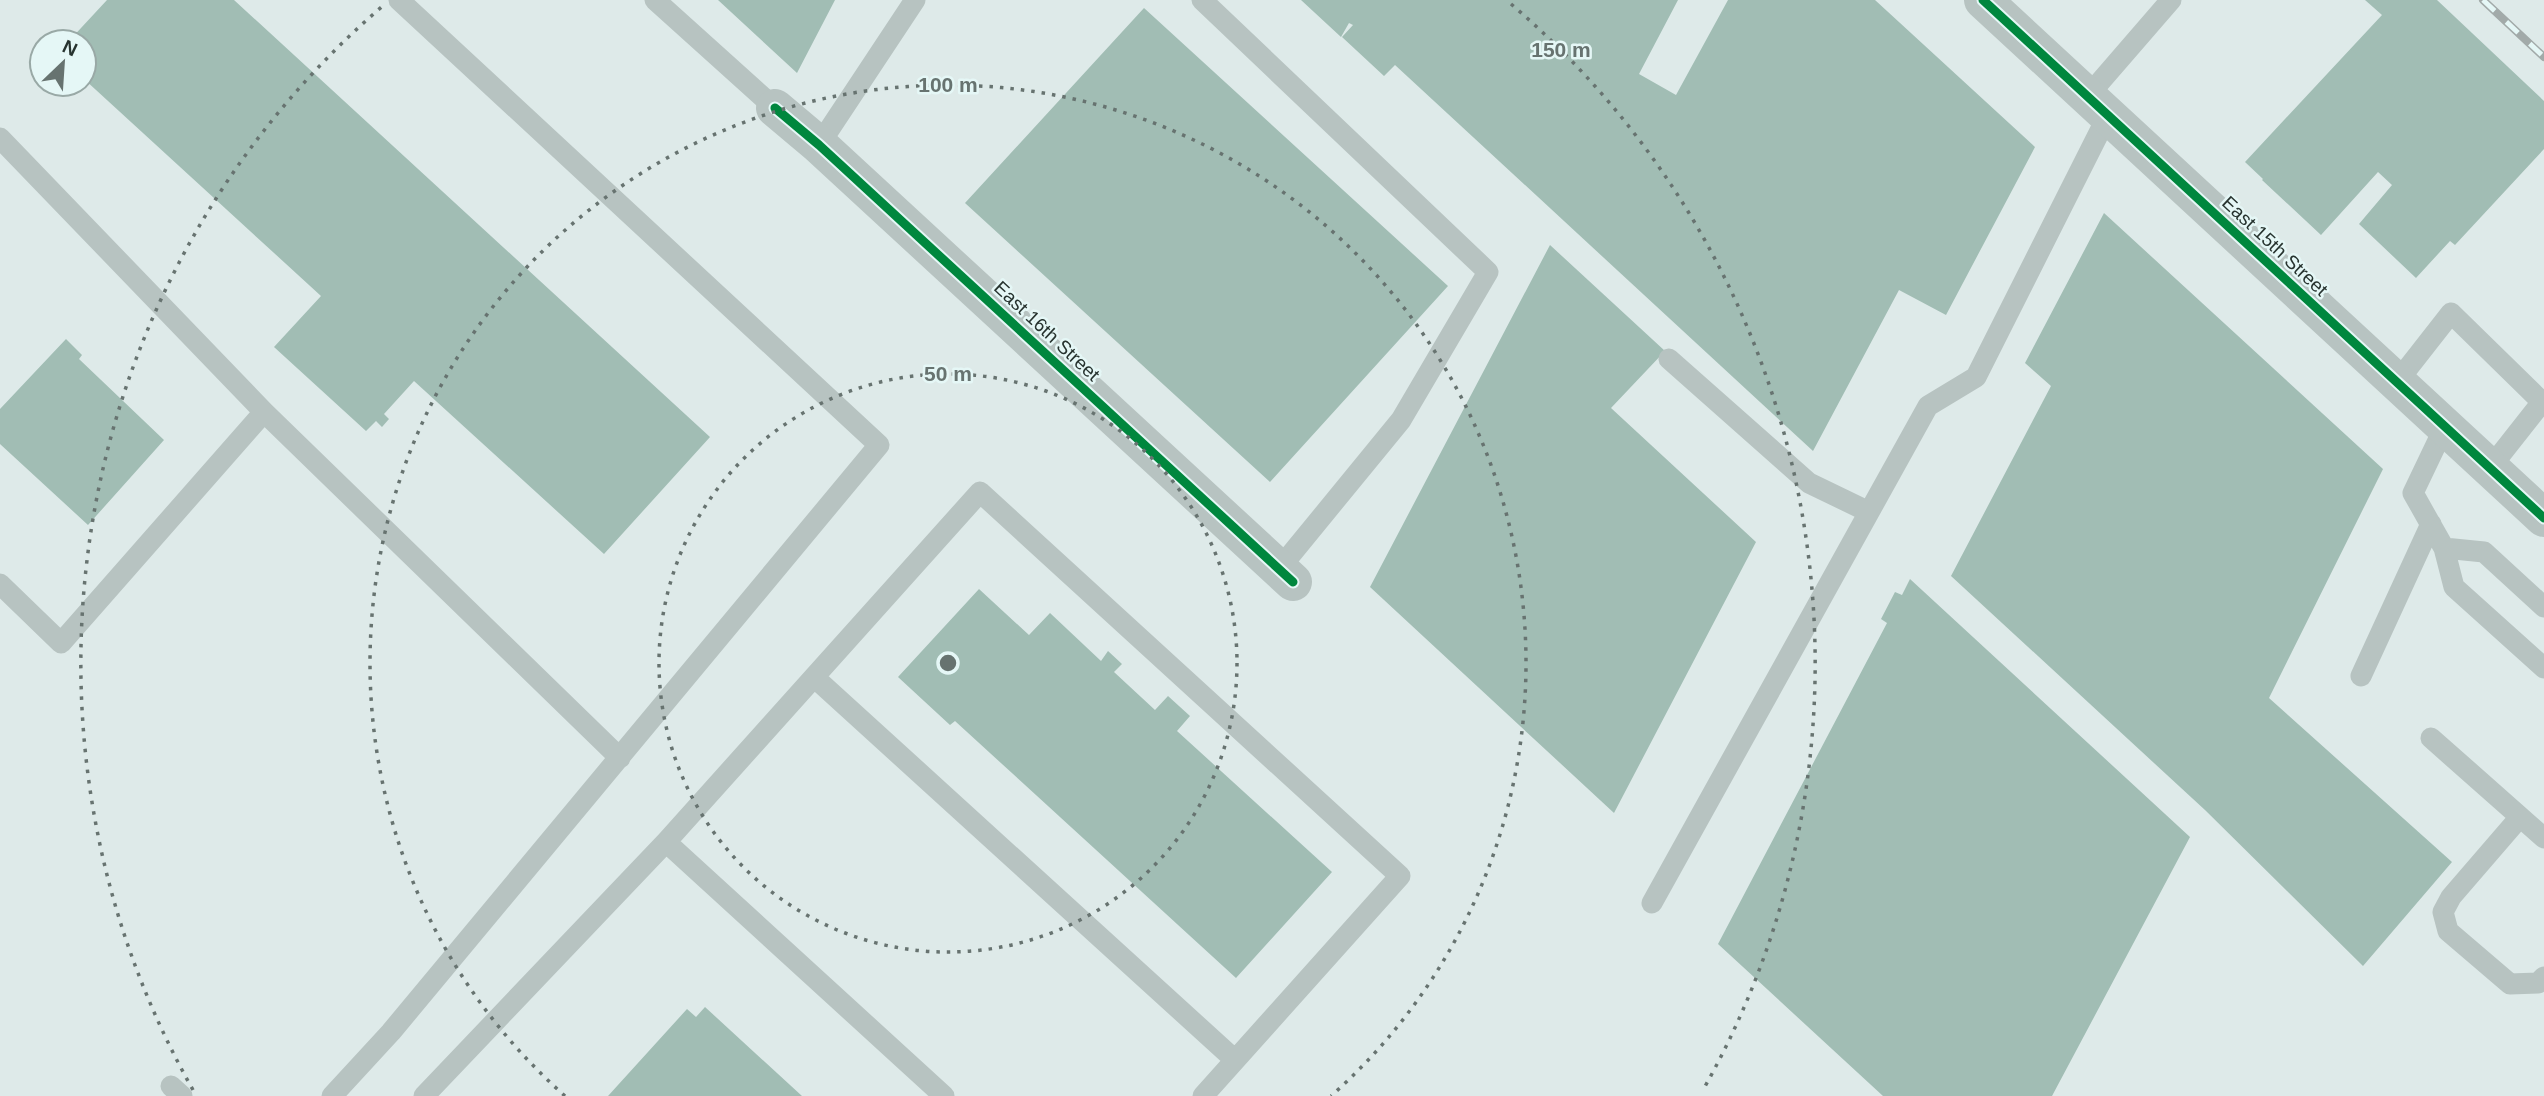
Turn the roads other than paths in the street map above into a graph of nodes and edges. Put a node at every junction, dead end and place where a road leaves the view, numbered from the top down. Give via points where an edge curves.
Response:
1 (400, 0) edge
2 (655, 0) edge
3 (915, 0) edge
4 (1202, 0) edge
5 (1983, 0) edge
6 (2171, 0) edge
7 (2098, 106) junction
8 (775, 107) joint
9 (0, 138) edge
10 (819, 145) junction
11 (1669, 359) dead end
12 (2397, 382) junction
13 (2543, 403) edge
14 (264, 412) junction
15 (2445, 426) junction
16 (2490, 468) junction
17 (1869, 512) junction
18 (2544, 518) edge
19 (2431, 524) junction
20 (2444, 548) junction
21 (1286, 575) joint
22 (0, 584) edge
23 (2544, 607) edge
24 (2544, 668) edge
25 (2361, 676) dead end
26 (814, 677) junction
27 (2431, 738) dead end
28 (620, 758) junction
29 (2520, 817) junction
30 (2544, 838) edge
31 (666, 842) junction
32 (1652, 903) dead end
33 (2544, 977) edge
34 (1235, 1060) junction
35 (332, 1096) edge
36 (424, 1096) edge
37 (944, 1096) edge
38 (1203, 1096) edge

1 - 28 lane via 879,445
2 - 8 lane, East 16th Street
3 - 10 lane
4 - 21 lane via 1488,272 1401,420
5 - 7 street, East 15th Street
6 - 7 lane
7 - 12 street, East 15th Street
7 - 17 lane via 1976,377 1928,406
8 - 10 street, East 16th Street
9 - 14 lane
10 - 21 street, East 16th Street
11 - 17 lane via 1809,483
12 - 13 lane via 2451,313
12 - 15 street, East 15th Street
13 - 16 lane
14 - 22 lane via 61,643
14 - 28 lane
15 - 16 street, East 15th Street
15 - 19 lane via 2413,493
16 - 18 street, East 15th Street
17 - 32 lane
19 - 20 lane
19 - 25 lane
20 - 23 lane via 2484,552
20 - 24 lane via 2454,587
26 - 31 lane
26 - 34 lane
26 - 34 lane via 980,492 1000,510 1400,876
27 - 29 lane
28 - 35 lane
29 - 30 lane
29 - 33 lane via 2443,912 2448,931 2510,984 2538,983
31 - 36 lane
31 - 37 lane
34 - 38 lane

